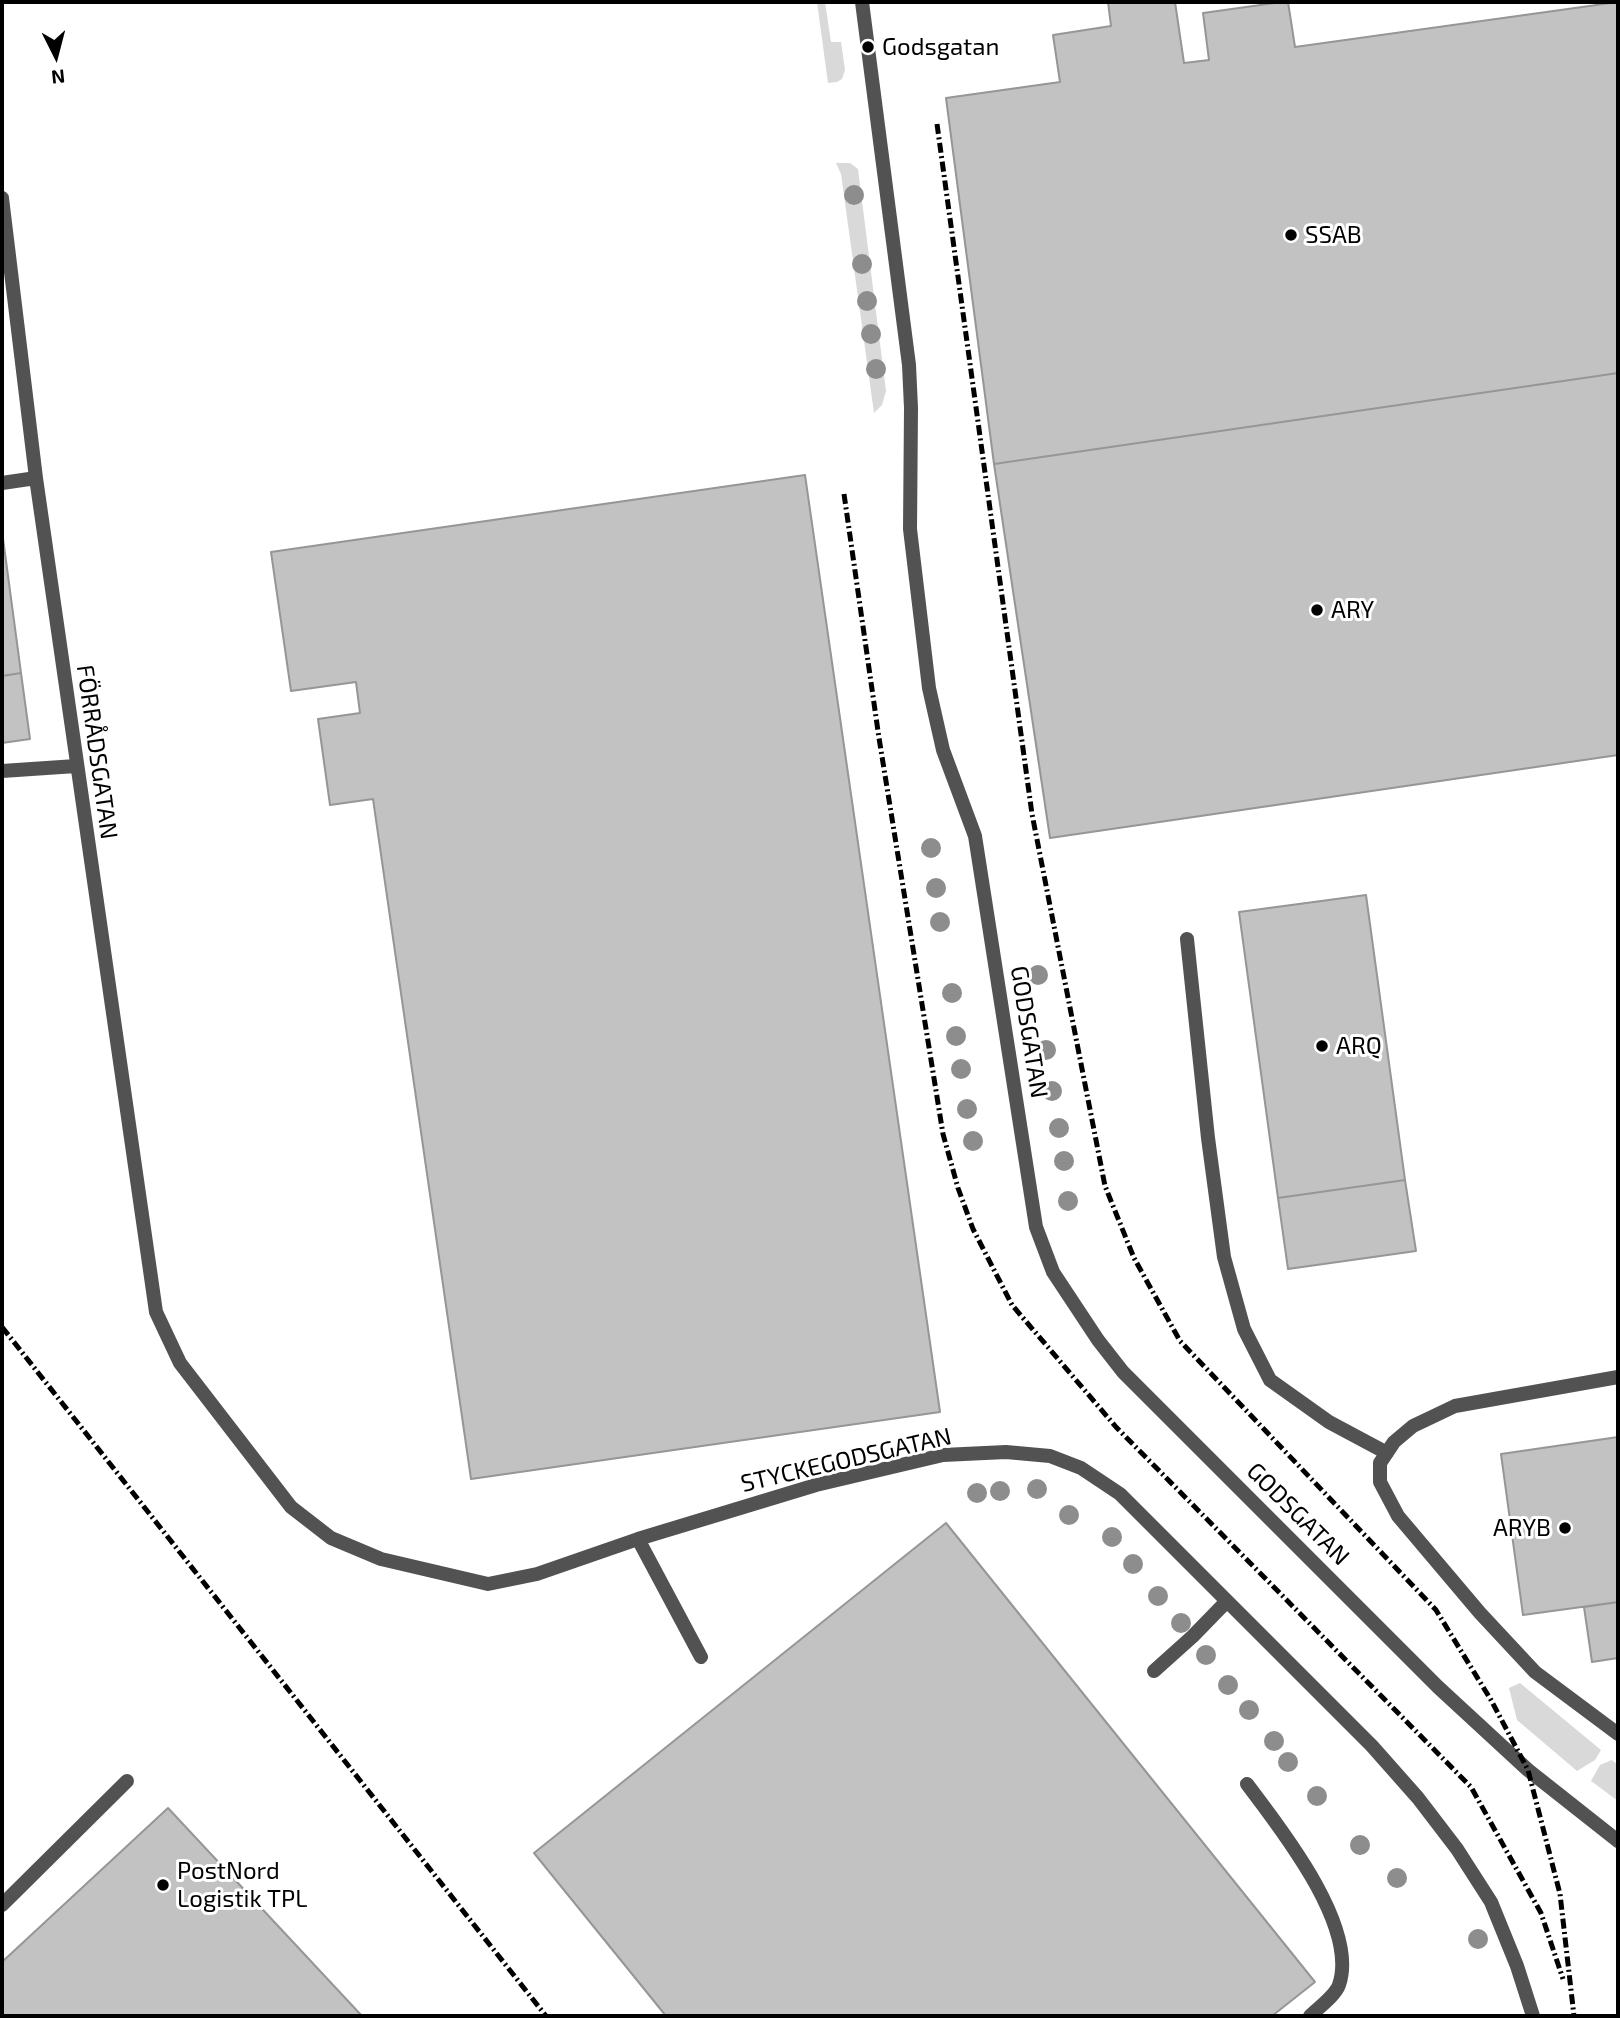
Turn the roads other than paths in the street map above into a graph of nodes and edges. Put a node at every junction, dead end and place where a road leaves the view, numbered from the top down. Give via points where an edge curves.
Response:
1 (862, 2) edge
2 (2, 198) edge
3 (36, 478) junction
4 (2, 483) edge
5 (76, 765) junction
6 (2, 771) edge
7 (1186, 939) dead end
8 (156, 1312) joint
9 (1618, 1377) edge
10 (1387, 1453) junction
11 (638, 1539) junction
12 (1227, 1601) junction
13 (701, 1657) dead end
14 (1154, 1671) dead end
15 (1618, 1734) edge
16 (127, 1781) dead end
17 (1247, 1784) dead end
18 (1618, 1841) edge
19 (2, 1905) edge
20 (1310, 2016) edge
21 (1533, 2016) edge

1 - 18 street, GODSGATAN via 909,365 910,529 929,688 943,750 975,836 1036,1227 1053,1272 1098,1340 1133,1381 1438,1688 1528,1770
2 - 3 street, FÖRRÅDSGATAN
3 - 4 street
3 - 5 street, FÖRRÅDSGATAN
5 - 6 street
5 - 8 street, FÖRRÅDSGATAN
7 - 10 street via 1224,1256 1244,1329 1270,1380 1329,1422
8 - 11 street, STYCKEGODSGATAN via 180,1363 291,1507 331,1538 381,1559 488,1584 537,1574
9 - 10 street via 1455,1406 1413,1426
10 - 15 street via 1380,1463 1380,1482 1398,1516 1535,1672
11 - 12 street, STYCKEGODSGATAN via 816,1485 943,1455 1006,1452 1050,1456 1082,1468 1120,1494
11 - 13 street
12 - 14 street
12 - 21 street, STYCKEGODSGATAN via 1372,1746 1457,1849 1491,1902
16 - 19 street
17 - 20 street via 1299,1854 1335,1927 1343,1964 1338,1988

